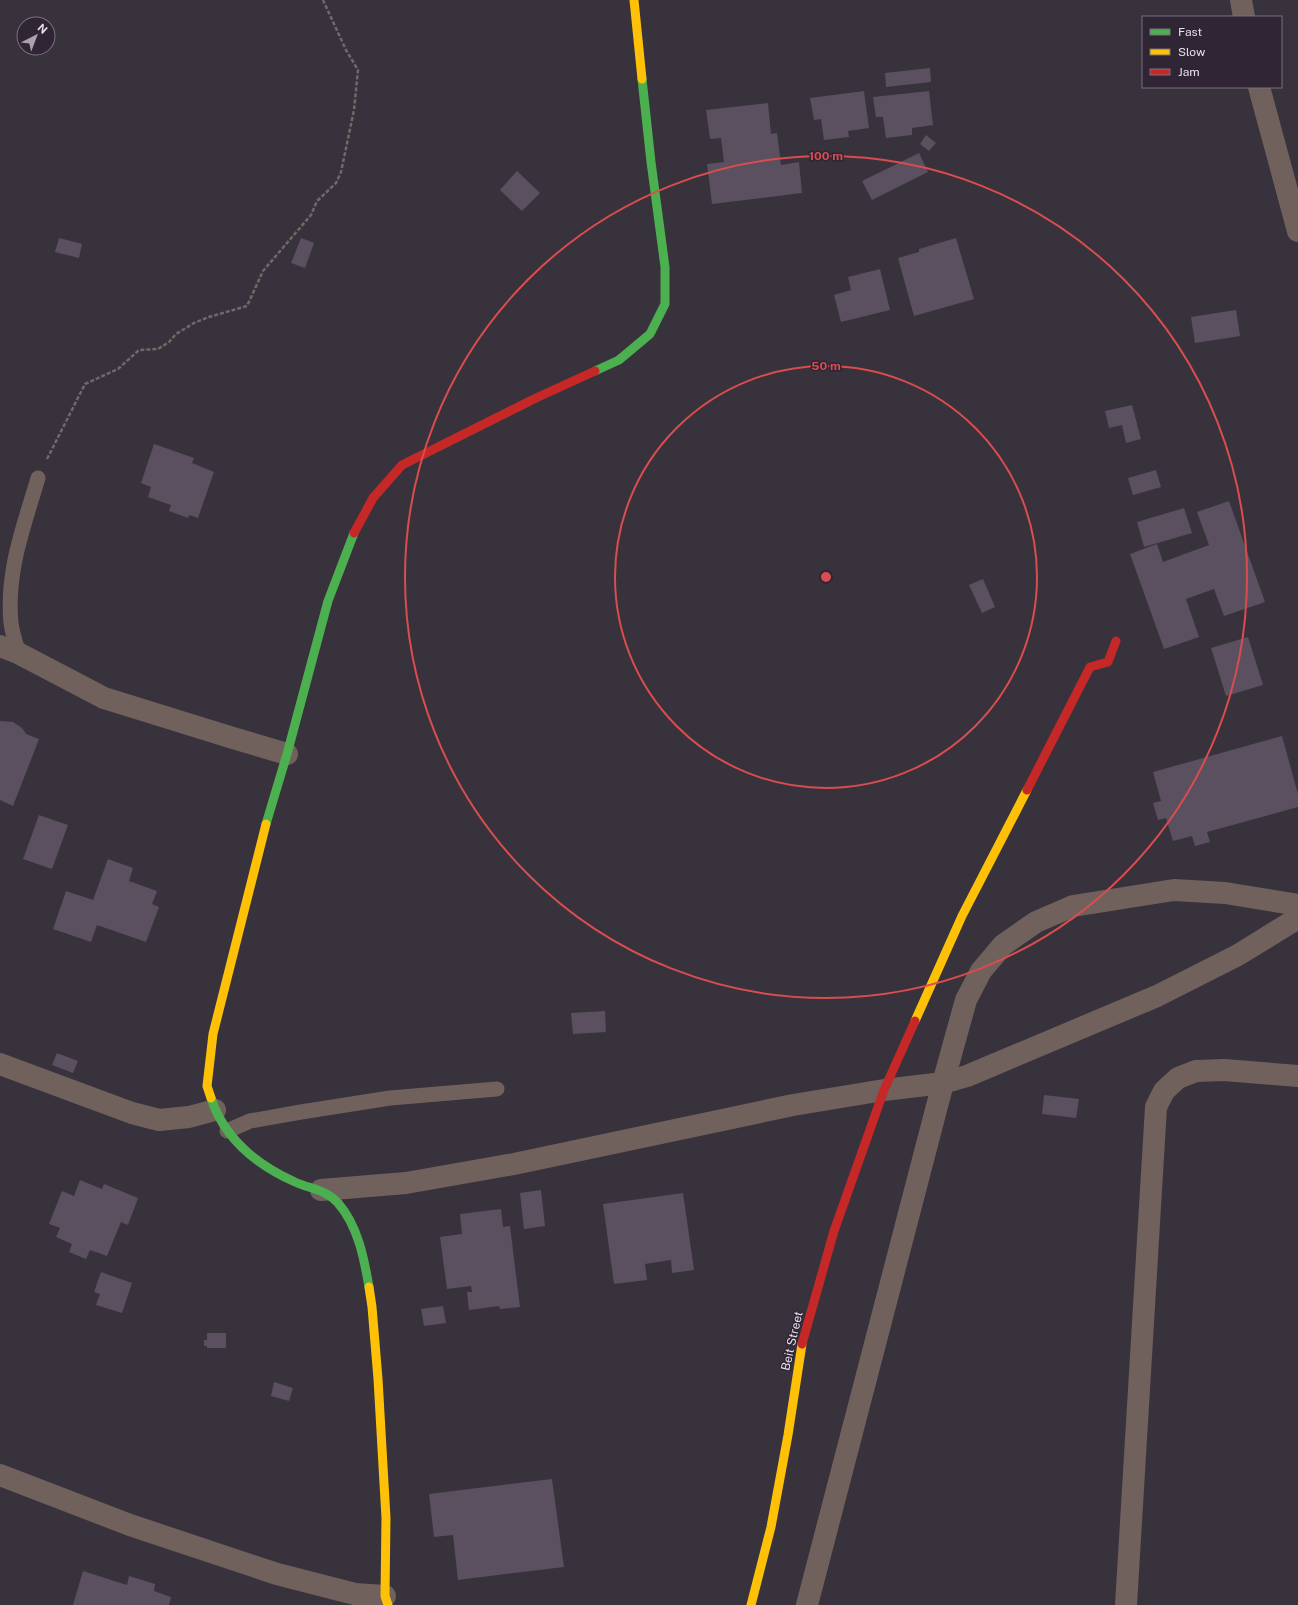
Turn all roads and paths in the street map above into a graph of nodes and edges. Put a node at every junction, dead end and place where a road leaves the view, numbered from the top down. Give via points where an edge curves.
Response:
1 (323, 0) edge
2 (634, 0) edge
3 (1241, 0) edge
4 (1244, 16) edge
5 (1259, 88) edge
6 (1298, 231) edge
7 (38, 478) joint
8 (1116, 641) dead end
9 (9, 649) edge
10 (287, 754) junction
11 (1298, 905) edge
12 (1298, 918) edge
13 (0, 1064) edge
14 (1298, 1076) edge
15 (943, 1083) junction
16 (496, 1089) dead end
17 (884, 1090) junction
18 (215, 1110) junction
19 (227, 1131) junction
20 (321, 1190) junction
21 (0, 1475) edge
22 (387, 1600) edge
23 (751, 1605) edge
24 (807, 1605) edge
25 (1126, 1605) edge

1 - 7 path via 358,70 354,110 341,172 336,183 318,201 311,215 263,271 248,306 194,323 158,349 139,350 118,369 85,384
2 - 10 street via 665,267 665,304 650,334 619,360 402,465 373,498 350,540 328,601
3 - 4 street
5 - 6 street
7 - 9 lane via 13,562
8 - 17 street, Beit Street via 1108,662 1090,668 962,916
9 - 10 street via 104,698
10 - 18 street via 262,836 213,1034 207,1086
11 - 15 street via 1225,893 1174,890 1073,906 1036,922 1003,945 981,971 966,1000
12 - 15 street via 1238,956 1157,996 974,1073
13 - 18 street via 132,1114 160,1120 189,1117
14 - 25 street via 1224,1070 1196,1071 1178,1078 1164,1091 1156,1107
15 - 17 street
15 - 24 street
16 - 19 lane via 390,1098 316,1109 250,1120
17 - 20 street via 793,1104 514,1164 414,1182
17 - 23 street, Beit Street via 834,1231 802,1343 771,1528
18 - 19 street
19 - 20 street via 244,1150 267,1166 295,1182
20 - 22 street via 337,1202 352,1223 366,1266 378,1379 386,1518
21 - 22 street via 130,1525 277,1574

